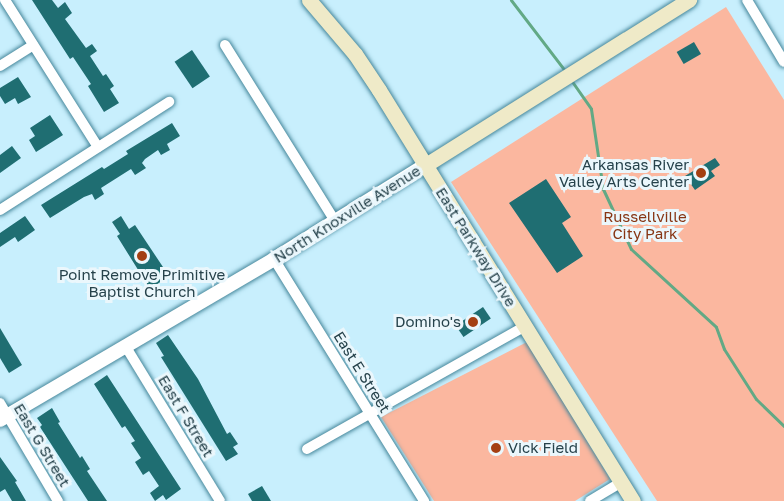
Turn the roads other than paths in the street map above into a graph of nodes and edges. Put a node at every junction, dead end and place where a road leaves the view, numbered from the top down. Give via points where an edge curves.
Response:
1 (5, 0) edge
2 (309, 0) edge
3 (689, 0) edge
4 (747, 0) edge
5 (33, 45) junction
6 (225, 45) dead end
7 (784, 62) edge
8 (0, 66) edge
9 (169, 102) dead end
10 (98, 147) junction
11 (424, 166) junction
12 (0, 210) edge
13 (335, 221) junction
14 (274, 259) junction
15 (525, 326) junction
16 (126, 347) junction
17 (0, 403) edge
18 (370, 415) junction
19 (4, 418) edge
20 (307, 449) dead end
21 (622, 482) junction
22 (58, 501) edge
23 (220, 501) edge
24 (424, 501) edge
25 (590, 501) edge
26 (633, 501) edge

1 - 5 street
2 - 11 main road, East Parkway Drive via 355,54
3 - 11 main road, North Knoxville Avenue
4 - 7 street
5 - 8 street
5 - 10 street
6 - 13 street
9 - 10 street
10 - 12 street
11 - 13 street, North Knoxville Avenue
11 - 15 main road, East Parkway Drive
13 - 14 street, North Knoxville Avenue
14 - 16 street, North Knoxville Avenue
14 - 18 street, East E Street
15 - 18 street
15 - 21 main road, East Parkway Drive
16 - 19 street, North Knoxville Avenue
16 - 23 street, East F Street
17 - 19 street, East G Street
18 - 20 street
18 - 24 street, East E Street
19 - 22 street, East G Street
21 - 25 street
21 - 26 main road, East Parkway Drive

